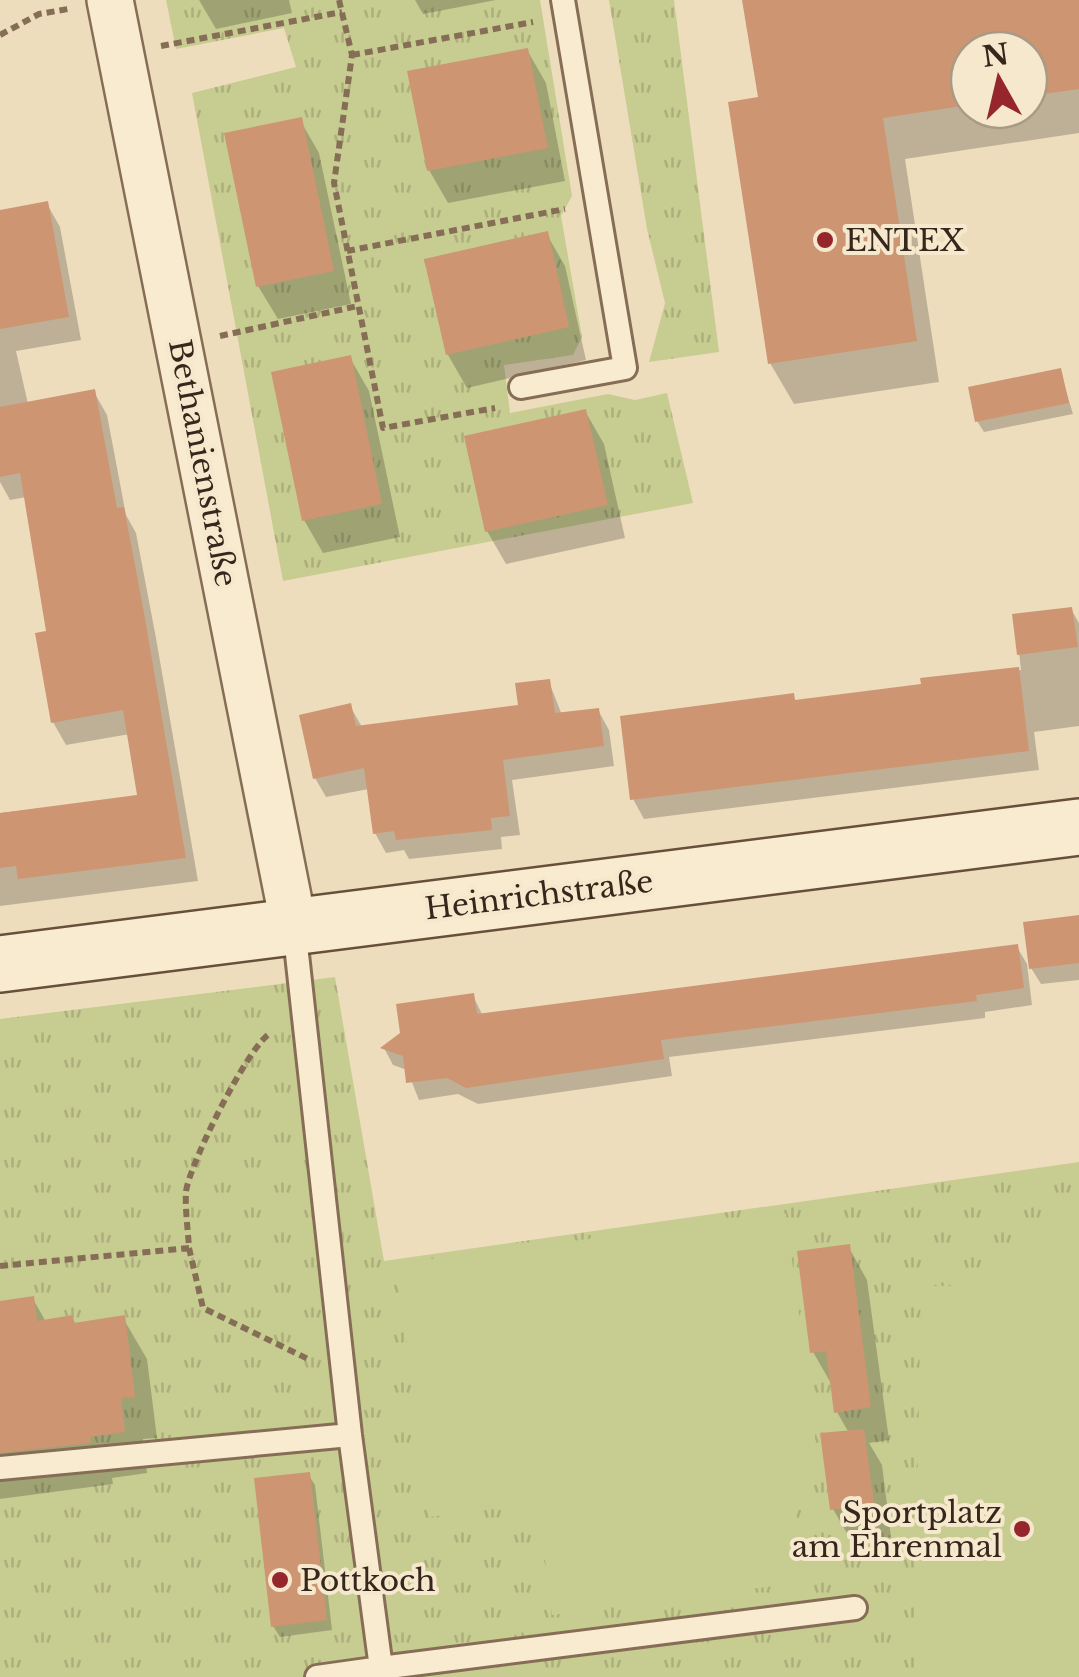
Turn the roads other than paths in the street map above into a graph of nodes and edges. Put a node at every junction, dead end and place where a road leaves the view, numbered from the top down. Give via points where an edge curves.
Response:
1 (110, 0) edge
2 (564, 8) edge
3 (521, 387) road end
4 (1079, 827) edge
5 (294, 926) junction
6 (0, 964) edge
7 (350, 1434) junction
8 (0, 1468) edge
9 (855, 1608) dead end
10 (381, 1668) junction
11 (317, 1677) edge

1 - 5 street, Bethanienstraße
2 - 3 lane via 625,368
4 - 5 street, Heinrichstraße
5 - 6 street, Heinrichstraße
5 - 7 lane
7 - 8 lane
7 - 10 lane
9 - 10 lane
10 - 11 lane

